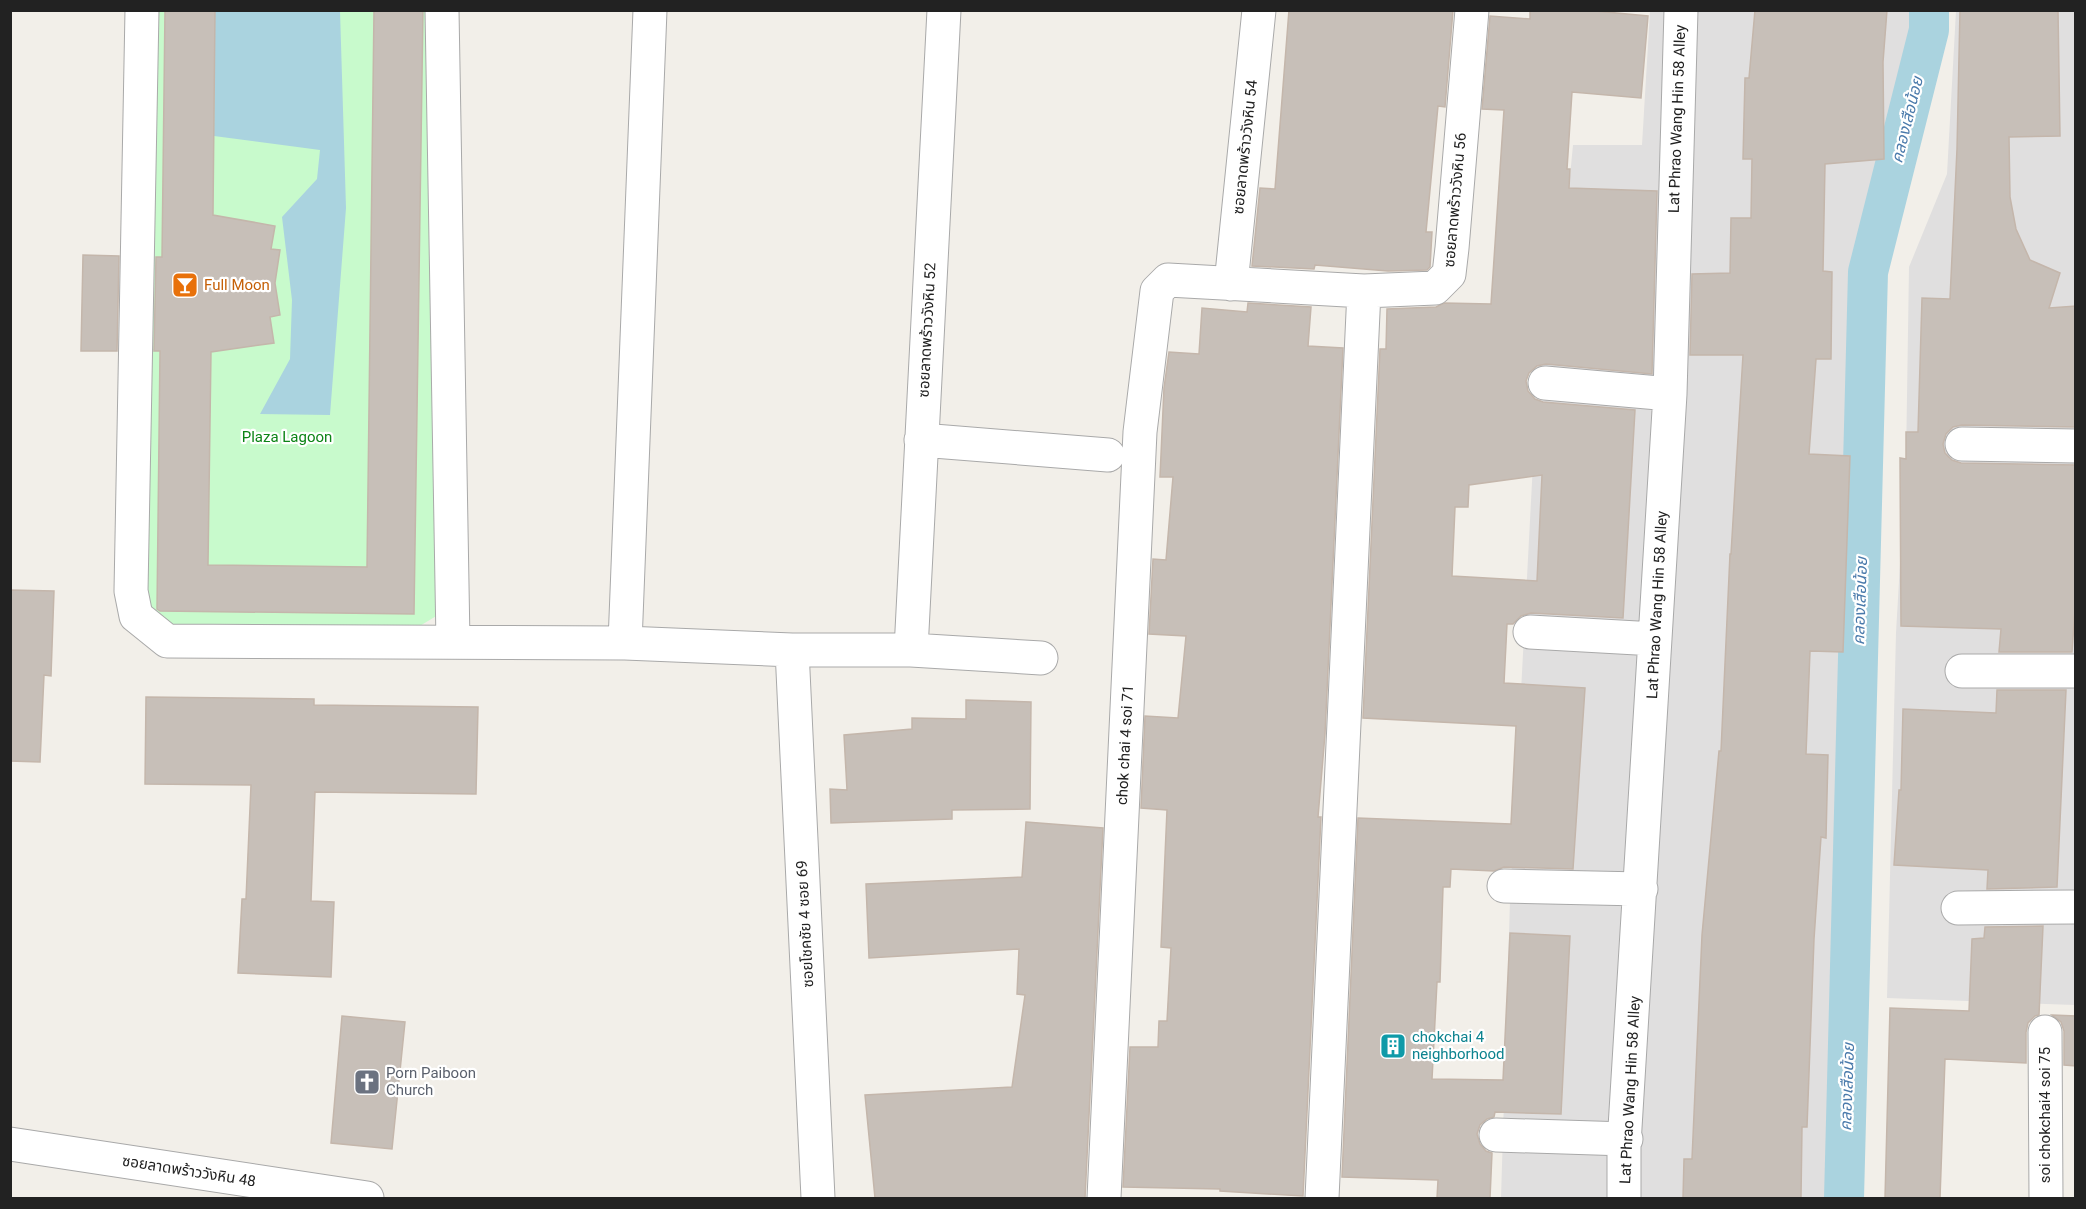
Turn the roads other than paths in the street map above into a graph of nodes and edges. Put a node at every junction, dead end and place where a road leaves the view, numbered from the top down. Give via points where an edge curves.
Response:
1 (142, 10) edge
2 (442, 10) edge
3 (650, 10) edge
4 (944, 10) edge
5 (1259, 10) edge
6 (1472, 10) edge
7 (1681, 10) edge
8 (1231, 284) junction
9 (1157, 291) joint
10 (1364, 291) junction
11 (1545, 383) dead end
12 (1670, 394) junction
13 (921, 440) junction
14 (1962, 444) dead end
15 (2076, 446) edge
16 (1108, 454) dead end
17 (1530, 632) dead end
18 (1656, 639) junction
19 (453, 642) junction
20 (625, 643) junction
21 (792, 650) junction
22 (911, 650) junction
23 (1041, 658) dead end
24 (1962, 671) dead end
25 (2076, 671) edge
26 (1504, 886) dead end
27 (1641, 889) junction
28 (1958, 908) dead end
29 (2076, 908) edge
30 (2045, 1032) dead end
31 (1496, 1135) dead end
32 (1626, 1139) junction
33 (10, 1144) edge
34 (367, 1198) edge
35 (818, 1198) edge
36 (1104, 1198) edge
37 (1322, 1198) edge
38 (1624, 1198) edge
39 (2046, 1198) edge

1 - 19 street via 131,591 136,616 167,641
2 - 19 street
3 - 20 street
4 - 13 street, ซอยลาดพร้าววังหิน 52
5 - 8 street, ซอยลาดพร้าววังหิน 54
6 - 10 street, ซอยลาดพร้าววังหิน 56 via 1449,273 1435,288
7 - 12 street, Lat Phrao Wang Hin 58 Alley
8 - 9 street, ซอยลาดพร้าววังหิน 56 via 1168,280
8 - 10 street, ซอยลาดพร้าววังหิน 56
9 - 36 street, chok chai 4 soi 71 via 1140,432
10 - 37 street
11 - 12 street
12 - 18 street, Lat Phrao Wang Hin 58 Alley
13 - 16 street
13 - 22 street, ซอยลาดพร้าววังหิน 52
14 - 15 street
17 - 18 street
18 - 27 street, Lat Phrao Wang Hin 58 Alley
19 - 20 street
20 - 21 street
21 - 22 street
21 - 35 street, ซอยโชคชัย 4 ซอย 69
22 - 23 street
24 - 25 street
26 - 27 street
27 - 32 street, Lat Phrao Wang Hin 58 Alley
28 - 29 street
30 - 39 street, soi chokchai4 soi 75
31 - 32 street
32 - 38 street, Lat Phrao Wang Hin 58 Alley
33 - 34 street, ซอยลาดพร้าววังหิน 48

